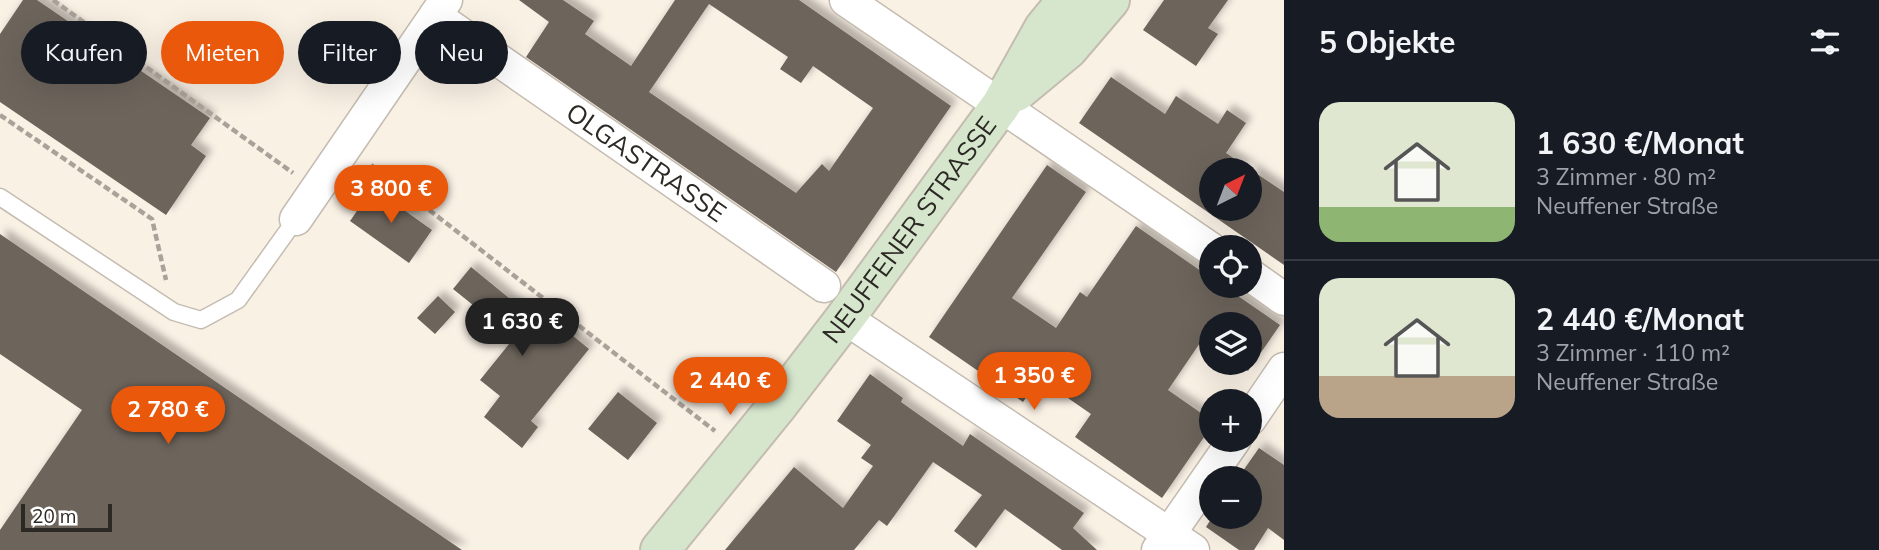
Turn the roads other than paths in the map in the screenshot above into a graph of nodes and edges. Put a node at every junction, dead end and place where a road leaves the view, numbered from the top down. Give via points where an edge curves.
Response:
1 (846, 0) edge
2 (1067, 0) edge
3 (1110, 0) edge
4 (440, 8) edge
5 (1001, 105) junction
6 (0, 197) edge
7 (296, 219) joint
8 (1199, 241) edge
9 (1262, 283) edge
10 (824, 286) dead end
11 (1284, 299) edge
12 (845, 318) junction
13 (1284, 369) edge
14 (1262, 401) edge
15 (1227, 452) edge
16 (1174, 544) edge
17 (660, 550) edge

1 - 5 street
2 - 5 main road, NEUFFENER STRASSE via 1044,28
3 - 5 main road, NEUFFENER STRASSE via 1068,49
4 - 7 street
4 - 10 street, OLGASTRASSE
5 - 8 street
5 - 12 main road, NEUFFENER STRASSE
6 - 7 lane via 174,312 201,320 238,300
9 - 11 street
12 - 16 street
12 - 17 main road, NEUFFENER STRASSE
13 - 14 street
15 - 16 street

